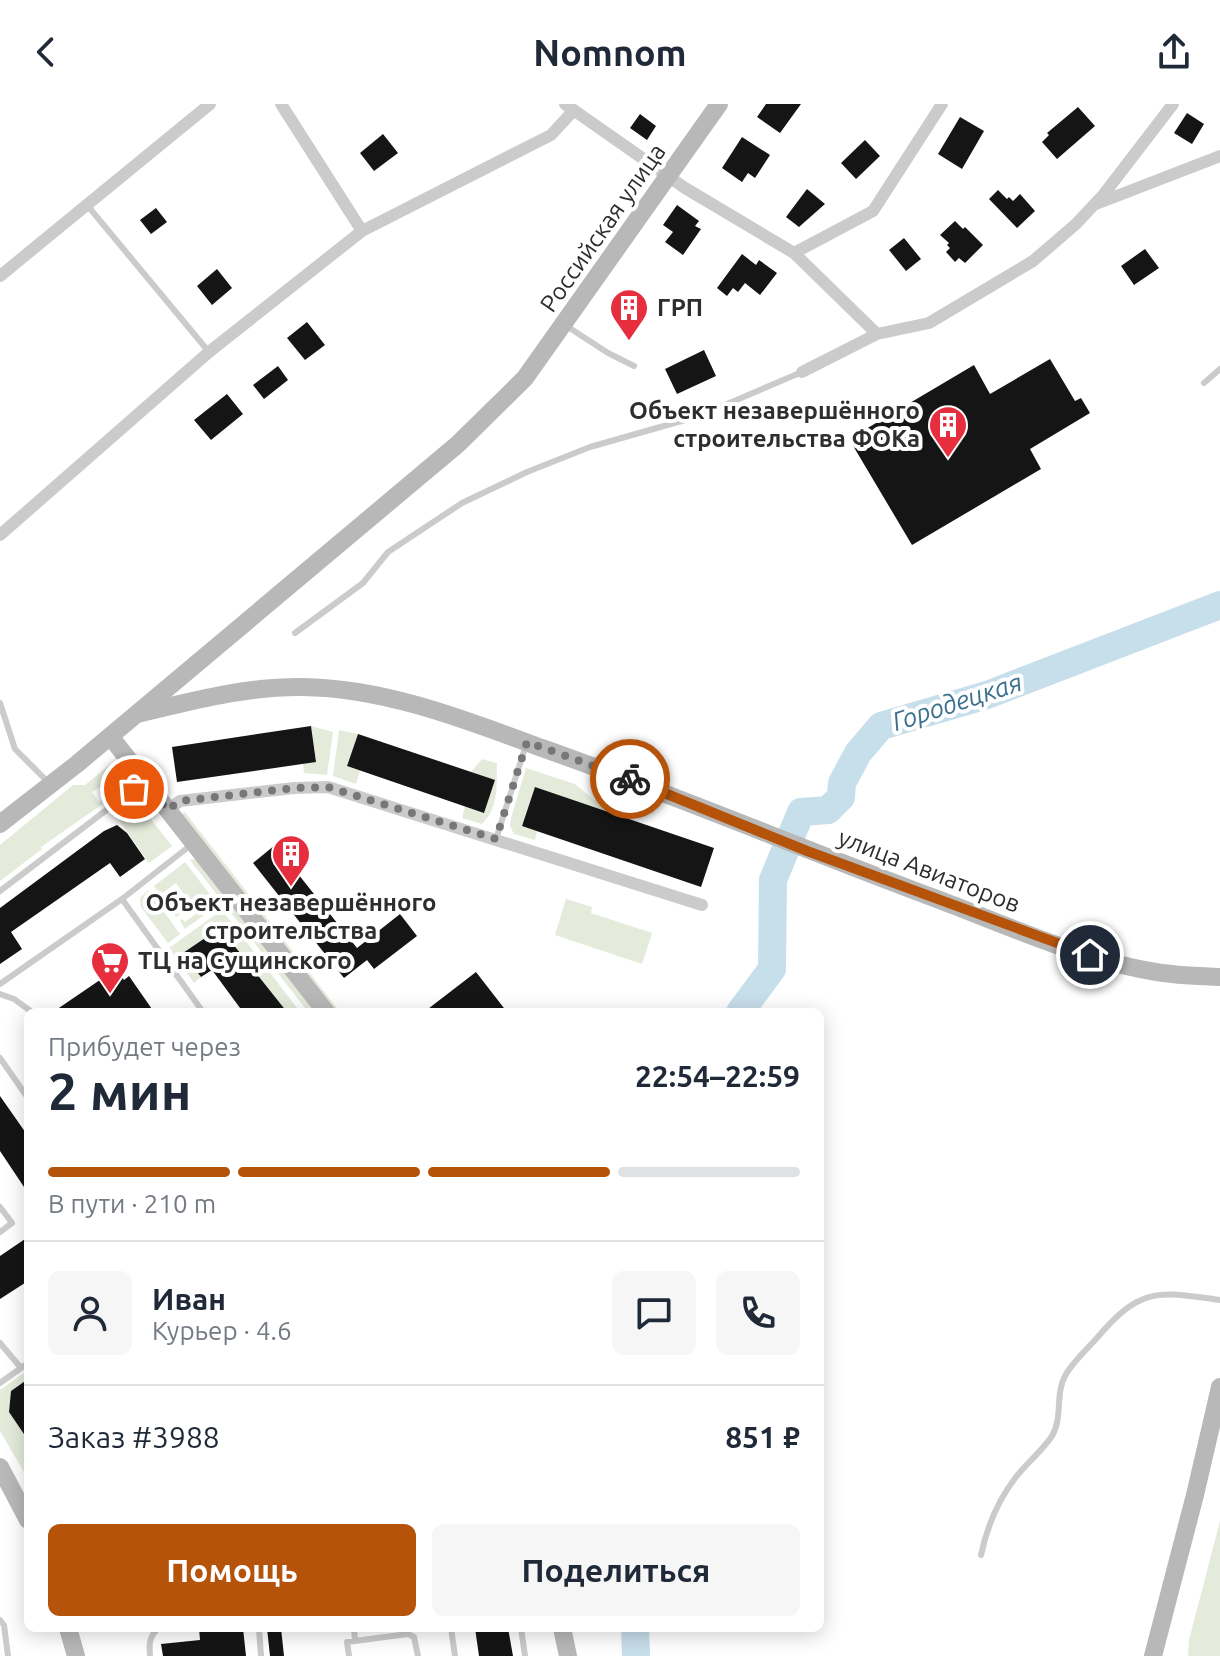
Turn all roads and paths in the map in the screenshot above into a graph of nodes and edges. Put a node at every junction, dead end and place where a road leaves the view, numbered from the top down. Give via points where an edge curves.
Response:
1 (210, 104) edge
2 (281, 104) edge
3 (719, 104) edge
4 (942, 104) edge
5 (1173, 104) edge
6 (570, 107) edge
7 (1220, 156) edge
8 (669, 176) junction
9 (1094, 204) junction
10 (87, 205) junction
11 (362, 231) junction
12 (794, 253) junction
13 (0, 276) edge
14 (565, 325) junction
15 (877, 334) junction
16 (209, 352) junction
17 (634, 366) dead end
18 (1220, 369) edge
19 (802, 372) joint
20 (1204, 383) dead end
21 (0, 535) edge
22 (295, 633) dead end
23 (0, 703) edge
24 (137, 714) junction
25 (110, 736) junction
26 (527, 742) junction
27 (145, 781) junction
28 (51, 785) junction
29 (167, 810) junction
30 (0, 824) edge
31 (496, 839) junction
32 (193, 844) junction
33 (0, 891) edge
34 (122, 899) junction
35 (702, 905) dead end
36 (1220, 977) edge
37 (0, 984) edge
38 (0, 994) edge
39 (26, 1008) edge
40 (200, 1008) edge
41 (323, 1008) edge
42 (0, 1058) edge
43 (24, 1092) edge
44 (0, 1207) edge
45 (0, 1232) edge
46 (1220, 1300) edge
47 (0, 1343) edge
48 (24, 1366) edge
49 (21, 1368) junction
50 (0, 1383) edge
51 (1220, 1387) edge
52 (0, 1467) edge
53 (24, 1511) edge
54 (981, 1555) dead end
55 (0, 1620) edge
56 (69, 1632) edge
57 (153, 1632) edge
58 (259, 1632) edge
59 (354, 1632) edge
60 (452, 1632) edge
61 (522, 1632) edge
62 (563, 1632) edge
63 (355, 1641) junction
64 (4, 1647) edge
65 (8, 1656) edge
66 (76, 1656) edge
67 (150, 1656) edge
68 (261, 1656) edge
69 (349, 1656) edge
70 (418, 1656) edge
71 (455, 1656) edge
72 (525, 1656) edge
73 (568, 1656) edge
74 (1153, 1656) edge

1 - 10 street
2 - 11 street
3 - 8 main road, Российская улица
4 - 12 street via 873,211
5 - 9 street
6 - 8 street
6 - 11 street via 551,135
7 - 9 street
8 - 12 street
8 - 14 main road, Российская улица
9 - 15 street via 1033,261 966,303 929,323
10 - 13 street
10 - 16 lane
11 - 16 street
12 - 15 street
14 - 17 lane
14 - 24 main road, Российская улица via 525,378 458,444
15 - 19 street
16 - 21 street
18 - 20 lane
19 - 22 lane via 699,416 590,447 462,503 388,552 363,583
23 - 28 lane via 15,749
24 - 25 main road
24 - 26 main road via 265,688 306,687 395,701
25 - 27 main road
25 - 28 main road
26 - 31 lane
26 - 36 main road, улица Авиаторов via 1047,941 1111,962
27 - 29 main road
27 - 33 lane
28 - 30 main road
29 - 31 street via 180,801 328,787
29 - 32 main road
31 - 35 street
32 - 34 lane
32 - 41 main road
34 - 37 lane
34 - 40 lane
38 - 39 lane
42 - 43 lane
44 - 45 lane via 12,1223
46 - 54 lane via 1153,1294 1116,1315 1065,1376 1053,1435 1000,1503
47 - 49 lane
48 - 49 lane
49 - 50 lane
51 - 74 main road
52 - 53 main road
55 - 64 lane
56 - 66 main road
57 - 67 lane
58 - 68 lane
59 - 63 lane
60 - 71 lane
61 - 72 lane
62 - 73 main road
63 - 69 lane via 347,1642
63 - 70 lane via 408,1634 414,1637
64 - 65 lane

